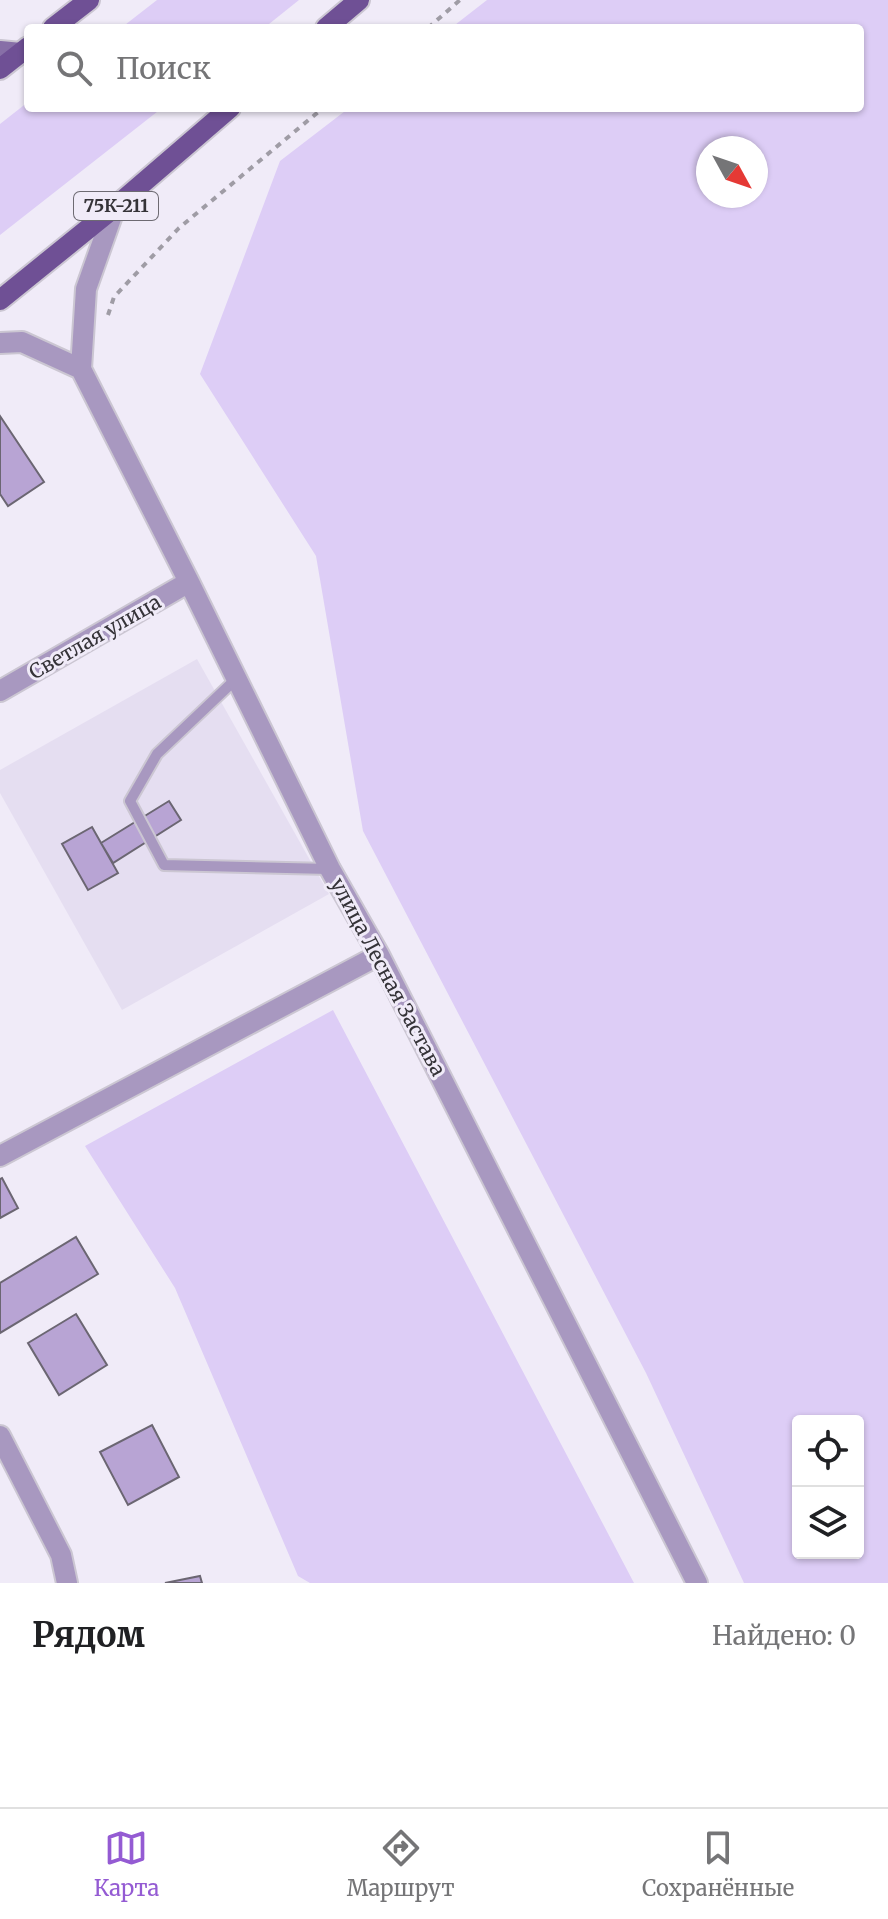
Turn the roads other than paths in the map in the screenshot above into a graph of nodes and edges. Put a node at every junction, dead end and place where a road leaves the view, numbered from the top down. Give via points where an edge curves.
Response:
1 (89, 0) edge
2 (359, 0) edge
3 (58, 24) edge
4 (331, 24) edge
5 (16, 51) edge
6 (0, 69) edge
7 (225, 112) edge
8 (115, 207) junction
9 (0, 300) edge
10 (0, 343) edge
11 (81, 369) junction
12 (189, 582) junction
13 (236, 679) junction
14 (0, 691) edge
15 (330, 869) junction
16 (379, 955) junction
17 (0, 1156) edge
18 (0, 1436) edge
19 (67, 1583) edge
20 (697, 1583) edge

1 - 3 main road
2 - 4 main road
5 - 6 main road
7 - 8 main road, 75К-211
8 - 9 main road, 75К-211
8 - 11 street via 86,289
10 - 11 street via 22,342
11 - 12 street, улица Лесная Застава
12 - 13 street, улица Лесная Застава
12 - 14 street, Светлая улица
13 - 15 street, улица Лесная Застава
13 - 15 lane via 157,754 130,801 164,865
15 - 16 street, улица Лесная Застава
16 - 17 street
16 - 20 street, улица Лесная Застава
18 - 19 street via 61,1555

